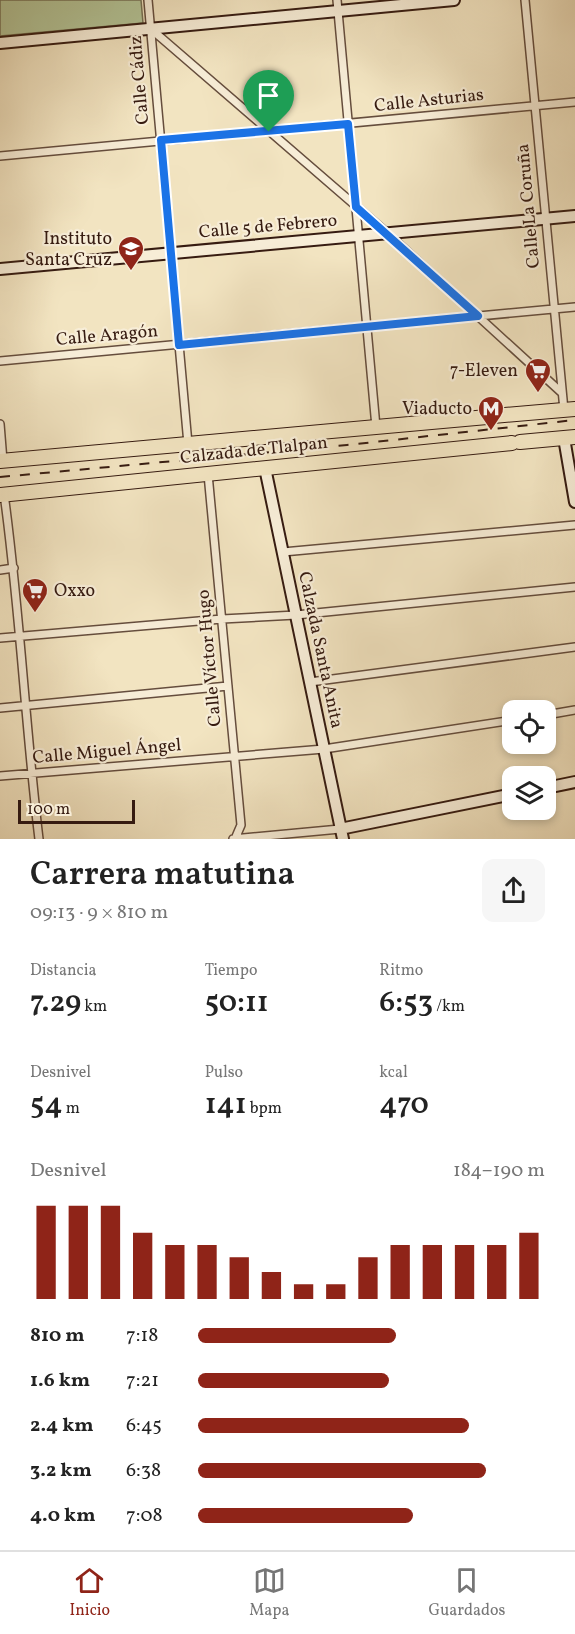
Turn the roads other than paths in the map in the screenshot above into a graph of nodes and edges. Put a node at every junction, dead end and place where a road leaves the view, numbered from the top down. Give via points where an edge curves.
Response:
1 (148, 0) edge
2 (454, 0) edge
3 (525, 0) edge
4 (338, 5) edge
5 (151, 29) junction
6 (0, 43) edge
7 (575, 102) edge
8 (535, 106) junction
9 (348, 124) junction
10 (269, 132) junction
11 (161, 140) junction
12 (0, 156) edge
13 (356, 207) junction
14 (575, 216) edge
15 (546, 218) junction
16 (386, 232) junction
17 (358, 235) junction
18 (171, 252) junction
19 (0, 269) edge
20 (575, 307) edge
21 (554, 309) junction
22 (478, 316) junction
23 (367, 327) junction
24 (179, 345) junction
25 (0, 361) edge
26 (561, 393) junction
27 (569, 410) edge
28 (0, 424) edge
29 (376, 427) junction
30 (569, 438) edge
31 (188, 444) junction
32 (2, 461) edge
33 (265, 468) junction
34 (208, 474) junction
35 (2, 494) edge
36 (575, 502) edge
37 (575, 525) edge
38 (283, 552) junction
39 (14, 568) junction
40 (0, 570) edge
41 (575, 587) edge
42 (296, 615) junction
43 (222, 619) junction
44 (20, 636) junction
45 (0, 638) edge
46 (575, 648) edge
47 (310, 682) junction
48 (228, 686) junction
49 (25, 705) junction
50 (0, 708) edge
51 (575, 711) edge
52 (556, 714) edge
53 (502, 722) edge
54 (324, 748) junction
55 (233, 755) junction
56 (31, 773) junction
57 (0, 777) edge
58 (575, 782) edge
59 (556, 786) edge
60 (502, 797) edge
61 (341, 834) edge
62 (39, 839) edge
63 (234, 839) edge

1 - 5 street, Calle Cádiz
2 - 4 street
3 - 8 street, Calle La Coruña
4 - 5 street
4 - 9 street
5 - 6 street
5 - 10 street
5 - 11 street, Calle Cádiz
7 - 8 street, Calle Asturias
8 - 9 street, Calle Asturias
8 - 15 street, Calle La Coruña
9 - 10 street, Calle Asturias
9 - 13 street
10 - 11 street, Calle Asturias
10 - 13 street
11 - 12 street, Calle Asturias
11 - 18 street, Calle Cádiz
13 - 16 street
13 - 17 street
14 - 15 street, Calle 5 de Febrero
15 - 16 street, Calle 5 de Febrero
15 - 21 street, Calle La Coruña
16 - 17 street, Calle 5 de Febrero
16 - 22 street
17 - 18 street, Calle 5 de Febrero
17 - 23 street
18 - 19 street, Calle 5 de Febrero
18 - 24 street, Calle Cádiz
20 - 21 street, Calle Aragón
21 - 22 street, Calle Aragón
21 - 26 street, Calle La Coruña
22 - 23 street, Calle Aragón
22 - 26 street
23 - 24 street, Calle Aragón
23 - 29 street
24 - 25 street, Calle Aragón
24 - 31 street, Calle Cádiz
26 - 27 street, Calle La Coruña
27 - 29 highway, Calzada de Tlalpan
28 - 32 street
29 - 31 highway, Calzada de Tlalpan
30 - 33 highway, Calzada de Tlalpan
30 - 36 street
31 - 32 highway, Calzada de Tlalpan
33 - 34 highway, Calzada de Tlalpan
33 - 38 street, Calzada Santa Anita
34 - 35 highway, Calzada de Tlalpan
34 - 43 street, Calle Víctor Hugo
35 - 39 street
37 - 38 street
38 - 42 street, Calzada Santa Anita
39 - 40 street
39 - 44 street
41 - 42 street
42 - 43 street
42 - 47 street, Calzada Santa Anita
43 - 44 street
43 - 48 street, Calle Víctor Hugo
44 - 45 street
44 - 49 street
46 - 47 street
47 - 54 street, Calzada Santa Anita
48 - 49 street
48 - 55 street, Calle Víctor Hugo
49 - 50 street
49 - 56 street
51 - 52 street
53 - 54 street, Calle Miguel Ángel
54 - 55 street, Calle Miguel Ángel
54 - 61 street, Calzada Santa Anita
55 - 56 street, Calle Miguel Ángel
55 - 63 street, Calle Víctor Hugo via 241,825
56 - 57 street, Calle Miguel Ángel
56 - 62 street
58 - 59 street
60 - 61 street
61 - 63 street

